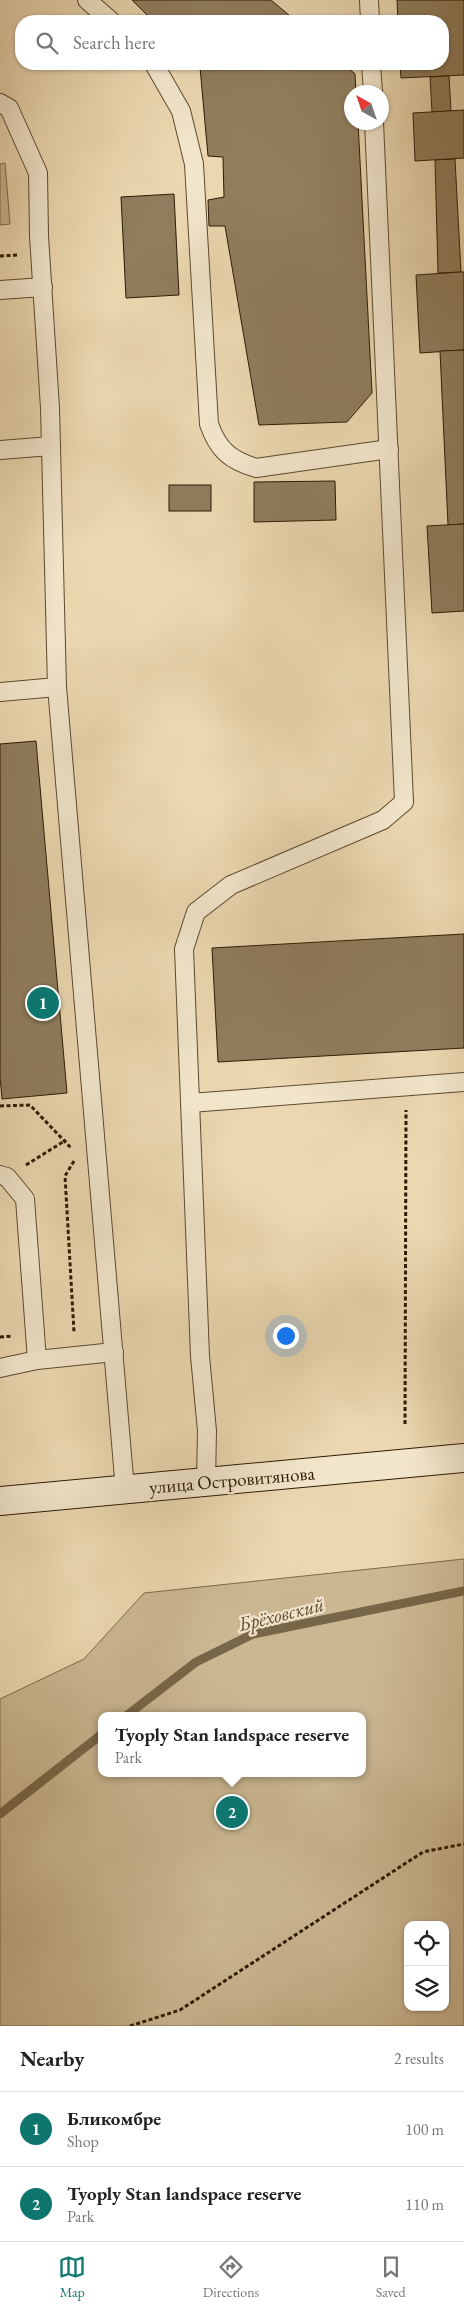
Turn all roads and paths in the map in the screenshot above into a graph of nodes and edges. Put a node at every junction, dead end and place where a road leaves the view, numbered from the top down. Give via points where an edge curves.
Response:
1 (87, 0) edge
2 (369, 0) edge
3 (104, 15) edge
4 (370, 15) edge
5 (157, 70) edge
6 (372, 70) edge
7 (373, 85) edge
8 (0, 103) edge
9 (374, 130) edge
10 (43, 287) junction
11 (0, 290) edge
12 (51, 446) junction
13 (389, 449) junction
14 (0, 450) edge
15 (57, 687) junction
16 (0, 692) edge
17 (464, 1082) edge
18 (406, 1086) junction
19 (190, 1103) junction
20 (0, 1106) edge
21 (66, 1140) junction
22 (3, 1176) edge
23 (114, 1352) junction
24 (79, 1355) junction
25 (37, 1360) junction
26 (0, 1368) edge
27 (405, 1424) dead end
28 (464, 1458) edge
29 (206, 1482) junction
30 (125, 1490) junction
31 (0, 1501) edge
32 (464, 1844) edge
33 (130, 2026) edge

1 - 3 lane
2 - 4 lane
5 - 13 lane via 181,112 194,164 209,424 215,440 226,453 256,468
6 - 7 lane
8 - 10 lane via 9,108 38,173
9 - 13 lane
10 - 11 lane
10 - 12 lane
12 - 14 lane
12 - 15 lane
13 - 19 lane via 404,802 383,820 231,885 196,912 184,949
15 - 16 lane
15 - 23 lane
17 - 18 lane
18 - 19 lane
18 - 27 path
19 - 29 lane via 201,1364 207,1430
20 - 21 path via 30,1105
21 - 22 path
21 - 24 path via 77,1155 66,1176 74,1331
22 - 25 lane via 25,1199
23 - 24 lane
23 - 30 lane
24 - 25 lane
25 - 26 lane
28 - 29 main road, улица Островитянова
29 - 30 main road, улица Островитянова
30 - 31 main road, улица Островитянова
32 - 33 path via 422,1852 180,2010

